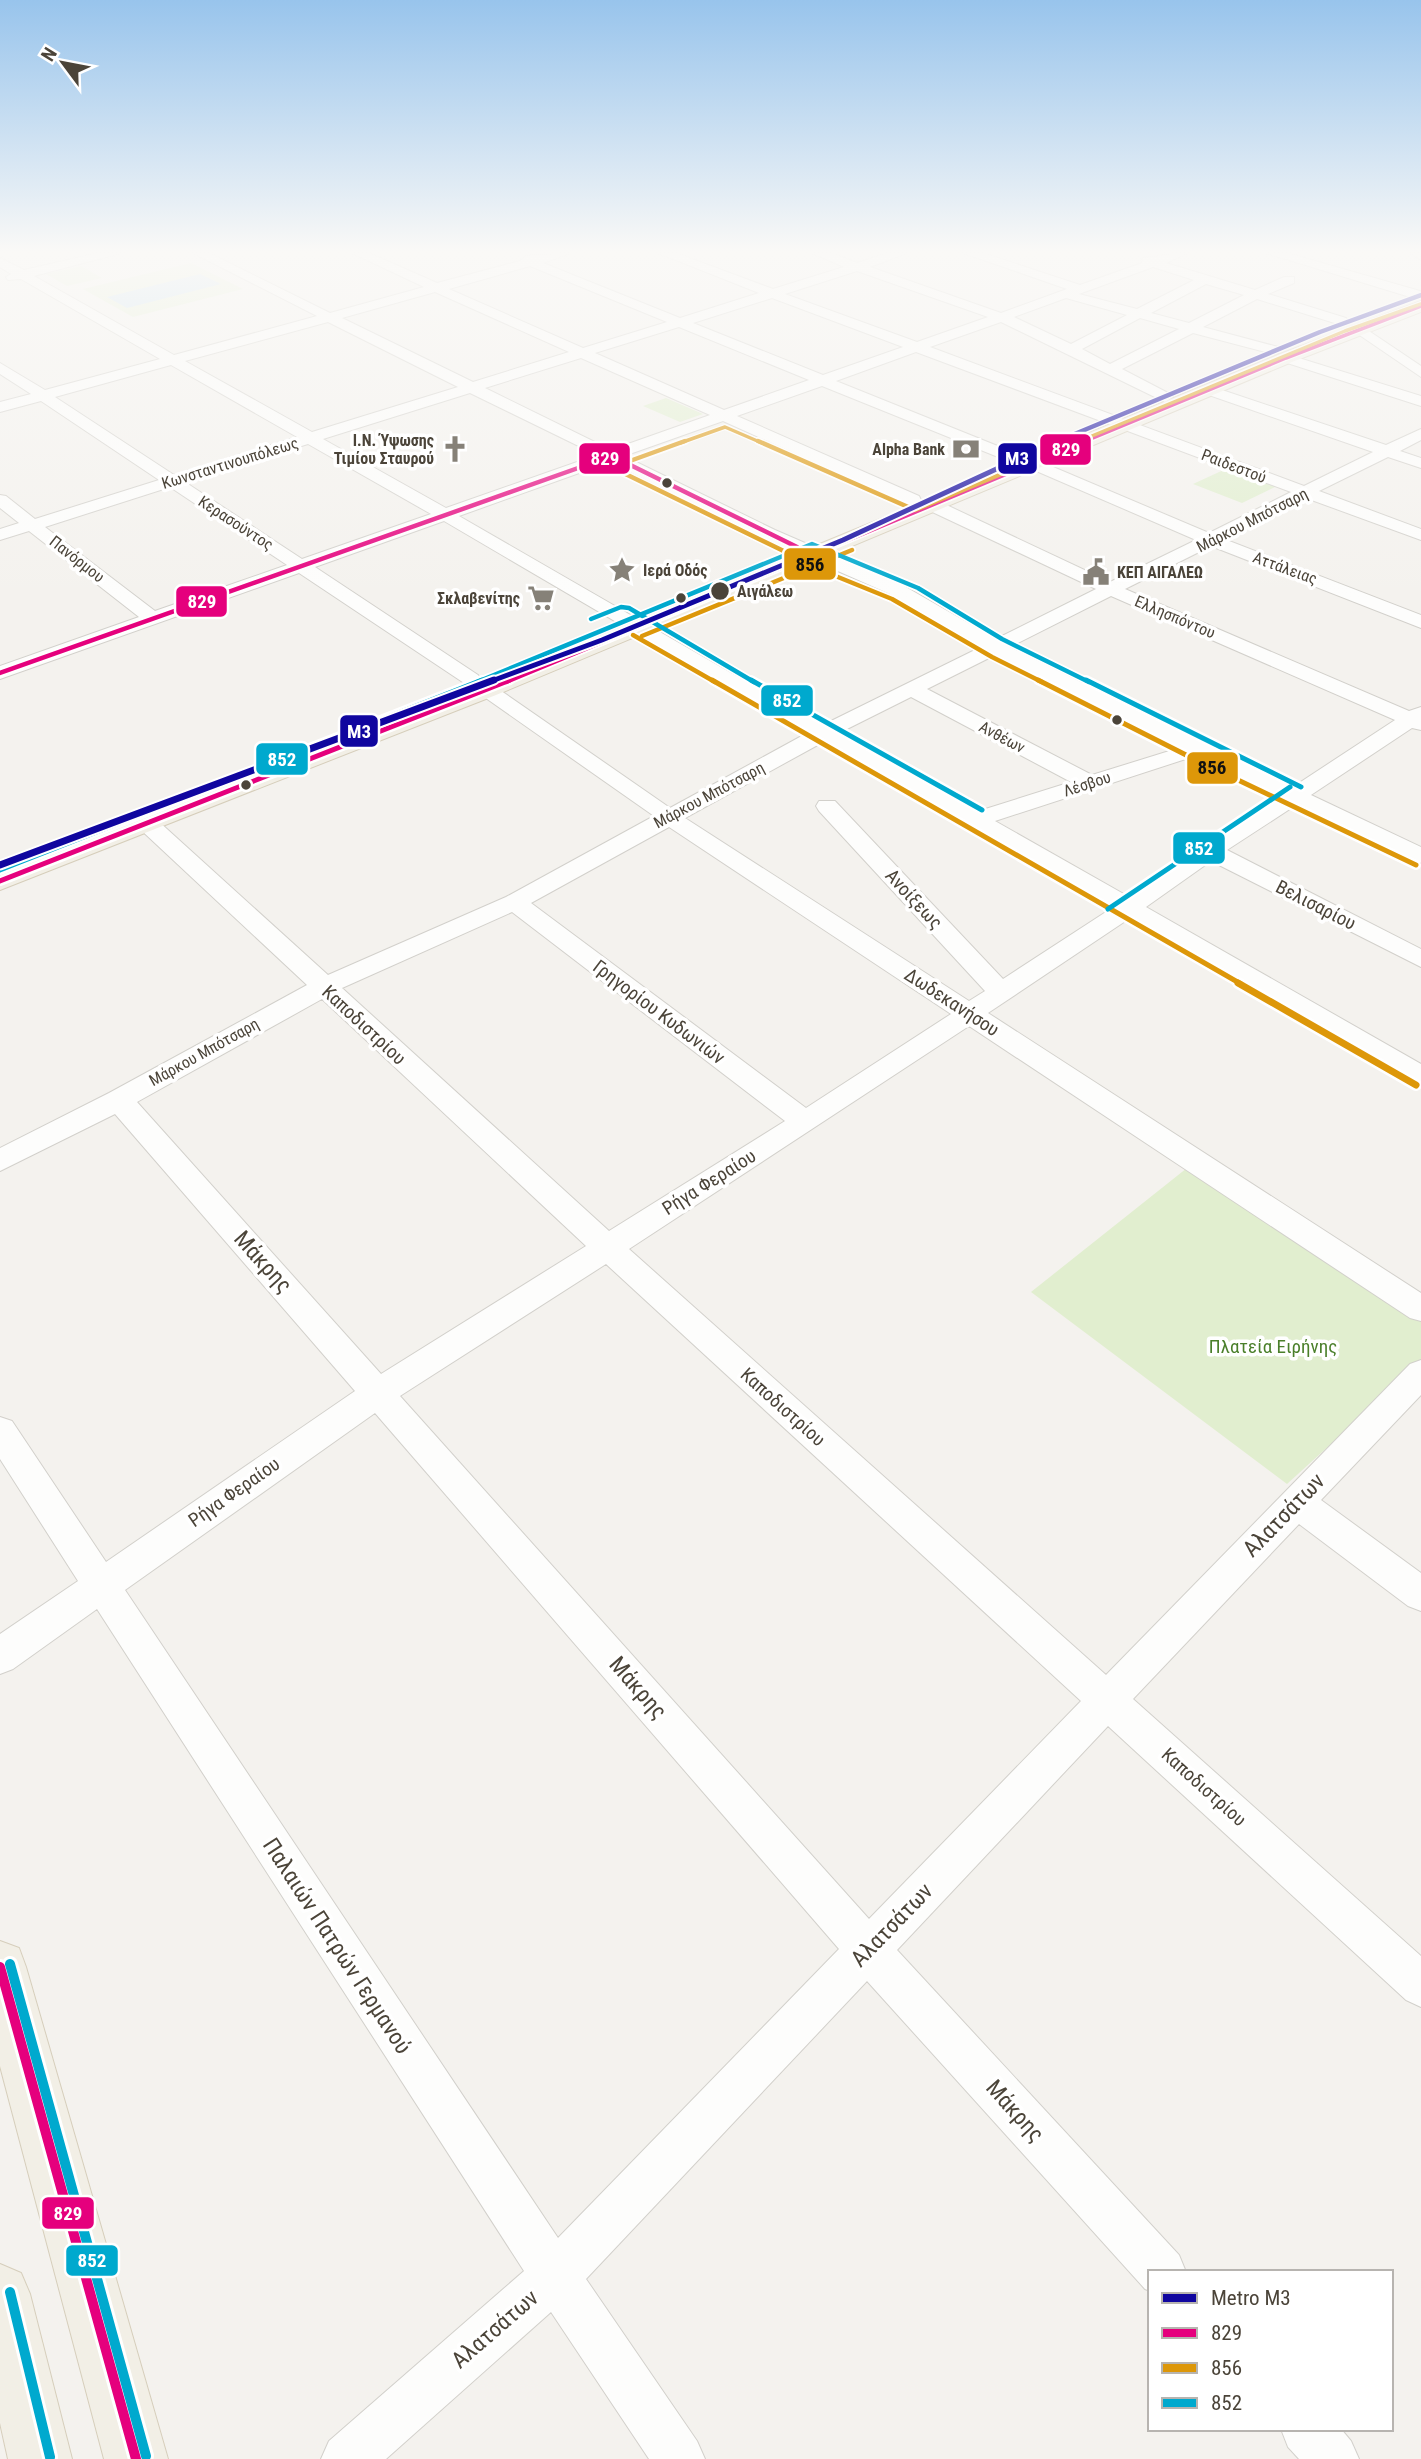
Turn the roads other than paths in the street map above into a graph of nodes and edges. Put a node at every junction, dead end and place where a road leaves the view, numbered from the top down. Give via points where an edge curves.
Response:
1 (1, 368) edge
2 (146, 368) edge
3 (188, 368) edge
4 (430, 368) edge
5 (534, 368) edge
6 (615, 368) edge
7 (791, 368) edge
8 (861, 368) edge
9 (970, 368) edge
10 (1243, 368) edge
11 (1254, 368) edge
12 (1321, 368) edge
13 (1111, 369) edge
14 (824, 381) junction
15 (470, 388) junction
16 (1211, 391) junction
17 (44, 396) junction
18 (1165, 397) junction
19 (1421, 401) edge
20 (0, 407) edge
21 (725, 416) junction
22 (1118, 423) junction
23 (1421, 434) edge
24 (310, 438) junction
25 (1386, 452) junction
26 (612, 456) junction
27 (1023, 461) junction
28 (1421, 463) edge
29 (172, 481) junction
30 (1306, 493) junction
31 (0, 500) edge
32 (923, 503) junction
33 (445, 516) junction
34 (33, 525) junction
35 (0, 535) edge
36 (1421, 536) edge
37 (1211, 540) junction
38 (805, 551) junction
39 (304, 567) junction
40 (1112, 590) junction
41 (153, 619) junction
42 (631, 621) junction
43 (1421, 622) edge
44 (997, 648) junction
45 (0, 674) edge
46 (479, 684) junction
47 (914, 690) junction
48 (1418, 719) edge
49 (825, 732) junction
50 (1197, 750) junction
51 (1090, 783) junction
52 (1296, 796) junction
53 (827, 806) dead end
54 (669, 817) junction
55 (977, 819) junction
56 (149, 825) junction
57 (1210, 851) junction
58 (1421, 856) edge
59 (0, 861) edge
60 (0, 881) edge
61 (514, 902) junction
62 (1129, 908) junction
63 (1421, 959) edge
64 (323, 987) junction
65 (1000, 992) junction
66 (970, 1013) junction
67 (1421, 1076) edge
68 (119, 1100) junction
69 (805, 1122) junction
70 (0, 1161) edge
71 (606, 1247) junction
72 (1421, 1309) edge
73 (1421, 1373) edge
74 (379, 1392) junction
75 (0, 1431) edge
76 (1297, 1502) junction
77 (100, 1585) junction
78 (1421, 1594) edge
79 (0, 1656) edge
80 (1107, 1700) junction
81 (867, 1950) junction
82 (0, 1967) edge
83 (1421, 1985) edge
84 (1160, 2270) edge
85 (555, 2276) junction
86 (0, 2294) edge
87 (1308, 2431) edge
88 (28, 2450) edge
89 (136, 2459) edge
90 (346, 2459) edge
91 (679, 2459) edge
92 (1333, 2459) edge

1 - 17 street, Κερασούντος
2 - 17 street
3 - 24 street
4 - 15 street
5 - 15 street, Κωνσταντινουπόλεως
6 - 21 street, Ελλησπόντου
7 - 14 street, Αττάλειας
8 - 14 street
9 - 22 street, Ραιδεστού
10 - 18 main road
11 - 16 main road
12 - 19 street
13 - 18 street
14 - 21 street
14 - 27 street, Αττάλειας
15 - 24 street, Κωνσταντινουπόλεως
15 - 26 street
16 - 22 main road
16 - 25 street
17 - 20 street
17 - 29 street, Κερασούντος
18 - 22 main road
21 - 26 street
21 - 32 street, Ελλησπόντου
22 - 27 main road
22 - 30 street, Ραιδεστού
23 - 25 street, Μάρκου Μπότσαρη
24 - 29 street, Κωνσταντινουπόλεως
24 - 33 street
25 - 28 street
25 - 30 street, Μάρκου Μπότσαρη
26 - 33 street
26 - 38 street
27 - 32 main road
27 - 37 street, Αττάλειας
29 - 34 street, Κωνσταντινουπόλεως
29 - 39 street, Κερασούντος
30 - 36 street, Ραιδεστού
30 - 37 street, Μάρκου Μπότσαρη
31 - 34 street, Πανόρμου
32 - 38 main road
32 - 40 street, Ελλησπόντου
33 - 39 street
33 - 42 street
34 - 35 street, Κωνσταντινουπόλεως
34 - 41 street, Πανόρμου
37 - 40 street, Μάρκου Μπότσαρη
37 - 43 street, Αττάλειας
38 - 42 main road
38 - 44 street via 914,598
39 - 41 street
39 - 46 street, Κερασούντος
40 - 44 street, Μάρκου Μπότσαρη
40 - 48 street, Ελλησπόντου
41 - 45 street
42 - 46 main road
42 - 49 street
44 - 47 street, Μάρκου Μπότσαρη
44 - 50 street
46 - 54 street, Δωδεκανήσου
46 - 56 main road
46 - 59 main road
47 - 49 street, Μάρκου Μπότσαρη
47 - 51 street, Ανθέων
48 - 52 street, Ρήγα Φεραίου
49 - 54 street, Μάρκου Μπότσαρη
49 - 55 street
50 - 51 street, Λέσβου
50 - 52 street
51 - 55 street, Λέσβου
52 - 57 street, Ρήγα Φεραίου
52 - 58 street
53 - 65 street, Ανοίξεως
54 - 61 street, Μάρκου Μπότσαρη
54 - 66 street, Δωδεκανήσου
55 - 62 street
56 - 60 main road
56 - 64 street, Καποδιστρίου
57 - 62 street, Ρήγα Φεραίου
57 - 63 street, Βελισαρίου
61 - 64 street, Μάρκου Μπότσαρη
61 - 69 street, Γρηγορίου Κυδωνιών
62 - 65 street, Ρήγα Φεραίου
62 - 67 street
64 - 68 street, Μάρκου Μπότσαρη
64 - 71 street, Καποδιστρίου
65 - 66 street, Ρήγα Φεραίου
66 - 69 street, Ρήγα Φεραίου
66 - 72 street, Δωδεκανήσου
68 - 70 street, Μάρκου Μπότσαρη
68 - 74 street, Μάκρης
69 - 71 street, Ρήγα Φεραίου
71 - 74 street, Ρήγα Φεραίου
71 - 80 street, Καποδιστρίου
73 - 76 street, Αλατσάτων
74 - 77 street, Ρήγα Φεραίου
74 - 81 street, Μάκρης
75 - 77 street, Παλαιών Πατρών Γερμανού
76 - 78 street
76 - 80 street, Αλατσάτων
77 - 79 street, Ρήγα Φεραίου
77 - 85 street, Παλαιών Πατρών Γερμανού
80 - 81 street, Αλατσάτων
80 - 83 street, Καποδιστρίου
81 - 84 street, Μάκρης
81 - 85 street, Αλατσάτων
82 - 89 main road
85 - 90 street, Αλατσάτων
85 - 91 street, Παλαιών Πατρών Γερμανού
86 - 88 main road
87 - 92 street

